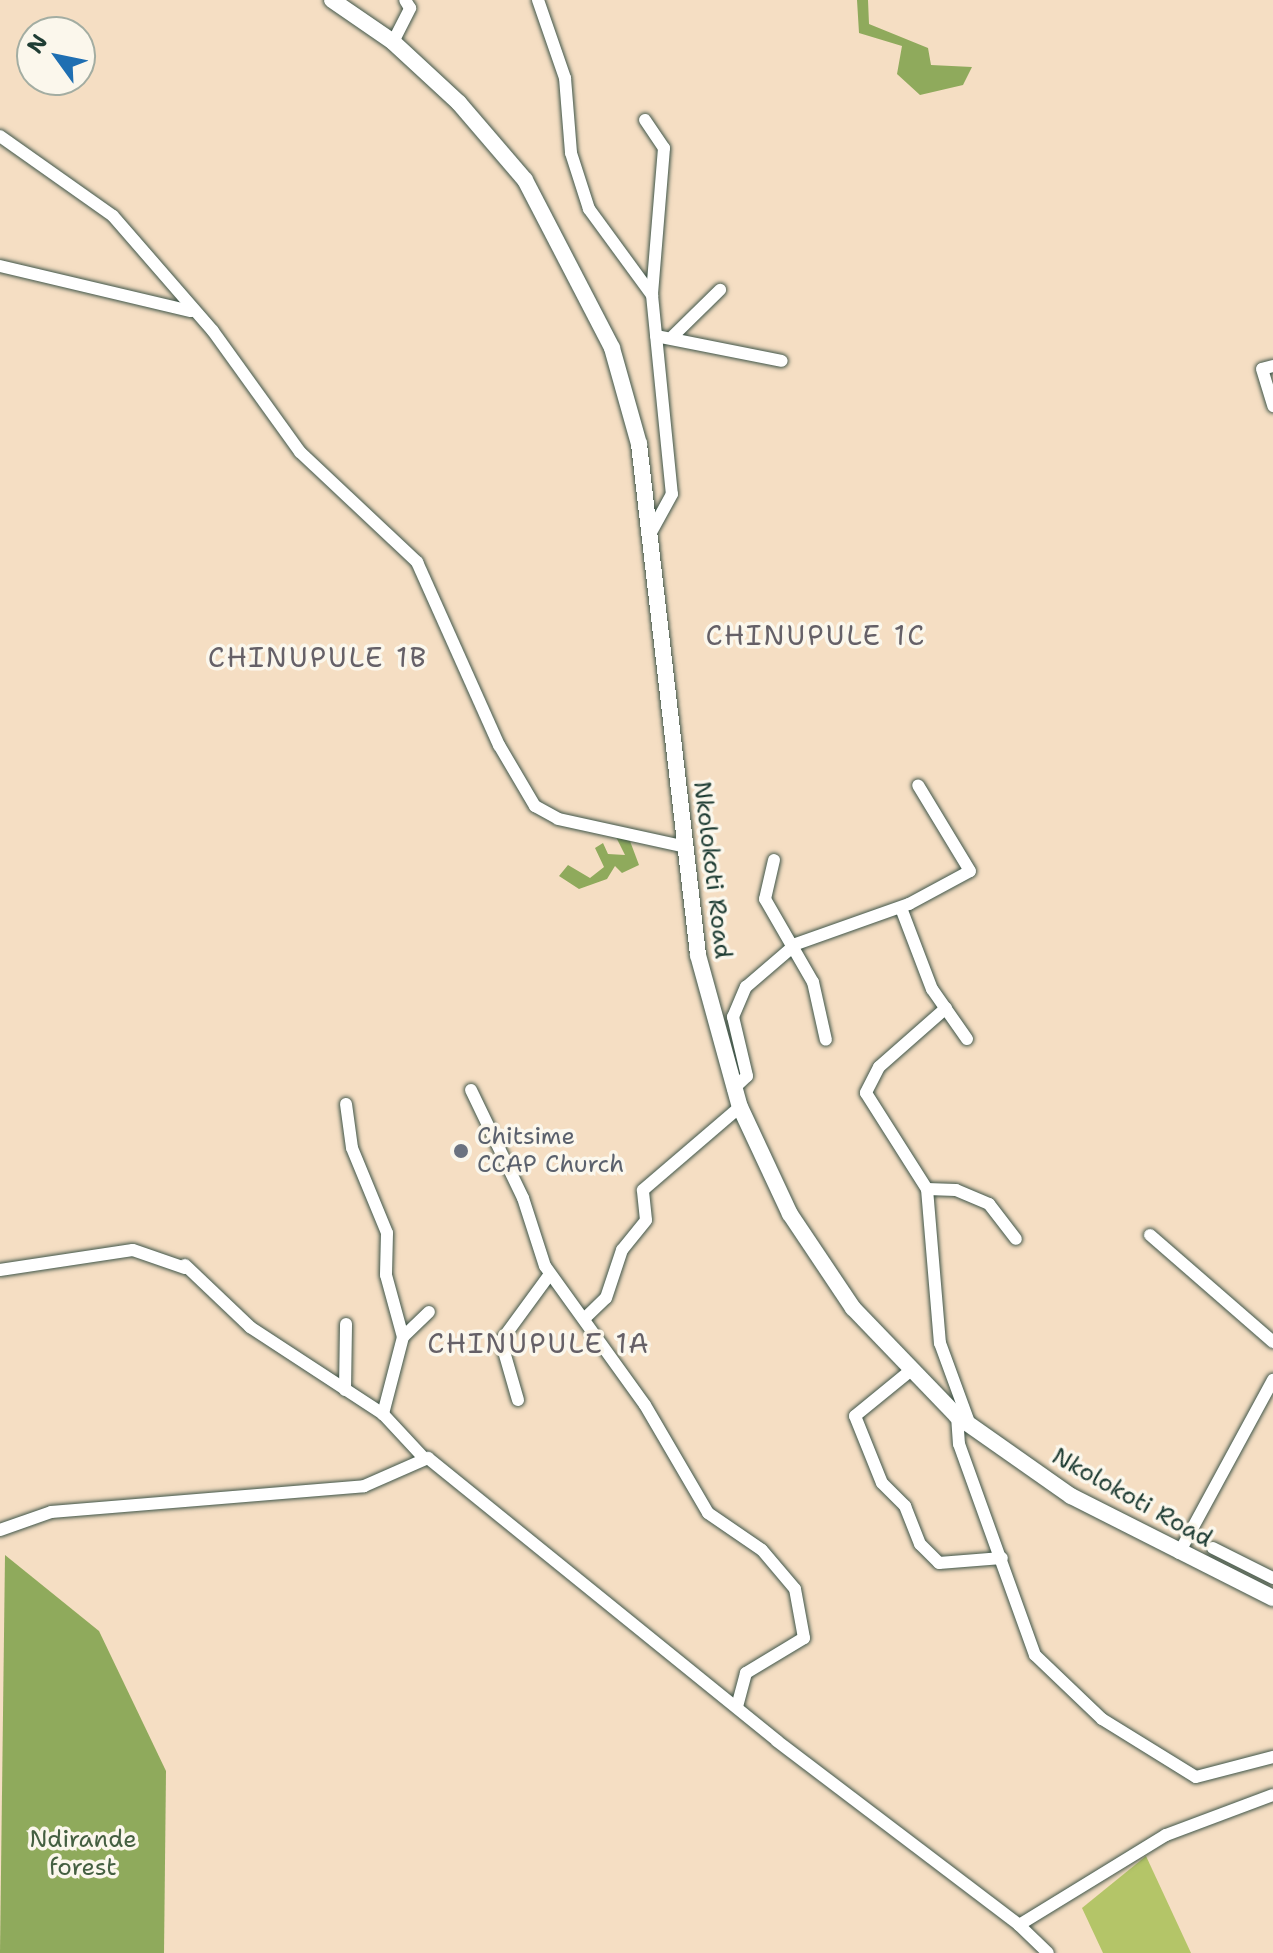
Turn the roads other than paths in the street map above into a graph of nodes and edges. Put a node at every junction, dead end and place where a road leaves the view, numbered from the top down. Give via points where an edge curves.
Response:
1 (332, 0) edge
2 (405, 0) edge
3 (538, 0) edge
4 (393, 42) junction
5 (645, 120) dead end
6 (0, 136) edge
7 (0, 266) edge
8 (720, 290) dead end
9 (652, 295) junction
10 (191, 311) junction
11 (656, 336) junction
12 (673, 336) junction
13 (782, 361) dead end
14 (1268, 368) edge
15 (1273, 406) edge
16 (649, 536) junction
17 (918, 785) dead end
18 (682, 846) junction
19 (774, 860) dead end
20 (901, 908) junction
21 (796, 944) junction
22 (946, 1008) junction
23 (967, 1039) dead end
24 (826, 1040) dead end
25 (733, 1089) junction
26 (471, 1090) dead end
27 (346, 1104) dead end
28 (740, 1107) junction
29 (927, 1189) junction
30 (1150, 1235) dead end
31 (1016, 1239) dead end
32 (0, 1270) edge
33 (550, 1274) junction
34 (429, 1312) dead end
35 (584, 1319) junction
36 (346, 1324) dead end
37 (403, 1337) junction
38 (1273, 1342) edge
39 (910, 1371) junction
40 (1273, 1380) edge
41 (345, 1390) junction
42 (518, 1400) dead end
43 (383, 1414) junction
44 (957, 1416) junction
45 (972, 1427) junction
46 (422, 1456) junction
47 (0, 1530) edge
48 (1213, 1548) dead end
49 (1179, 1553) junction
50 (1002, 1558) junction
51 (1273, 1578) edge
52 (1273, 1598) edge
53 (737, 1706) junction
54 (1273, 1757) edge
55 (1273, 1795) edge
56 (1019, 1925) junction
57 (1048, 1953) edge

1 - 4 main road, Nkolokoti Road
2 - 4 street via 410,8
3 - 9 street via 565,78 571,153 589,209
4 - 16 main road, Nkolokoti Road via 516,169 565,244 629,402
5 - 9 street via 664,148
6 - 10 street via 113,216
7 - 10 street
8 - 12 street
9 - 11 street
10 - 18 street via 300,452 425,573 499,745 535,806 558,819
11 - 12 street
11 - 16 street via 672,494
12 - 13 street via 703,350
14 - 15 street
16 - 18 main road, Nkolokoti Road
17 - 20 street via 972,867
18 - 25 main road, Nkolokoti Road via 705,991
19 - 21 street via 765,899
20 - 21 street
20 - 22 street
21 - 24 street via 826,1023
21 - 25 street via 734,1006 747,1074
22 - 23 street
22 - 29 street via 866,1083 880,1123
25 - 28 main road, Nkolokoti Road
26 - 33 street via 518,1186
27 - 37 street via 352,1148 387,1233 386,1275
28 - 35 street via 642,1192 646,1220 622,1250 606,1298
28 - 39 main road, Nkolokoti Road via 790,1214 828,1274
29 - 31 street via 989,1204
29 - 45 street via 940,1343
30 - 38 street
32 - 41 street via 133,1250 185,1267 250,1327
33 - 35 street
33 - 42 street via 501,1341
34 - 37 street
35 - 53 street via 708,1513 762,1550 795,1589 804,1638 746,1673
36 - 41 street
37 - 43 street
39 - 44 main road, Nkolokoti Road
39 - 50 street via 855,1416 882,1483 905,1506 920,1544 939,1563
40 - 49 street
41 - 43 street
43 - 46 street
44 - 45 main road, Nkolokoti Road
44 - 50 street via 959,1444
45 - 49 main road, Nkolokoti Road via 1071,1496
46 - 47 street via 364,1486 51,1512
46 - 53 street via 464,1482
48 - 51 street
49 - 52 main road, Nkolokoti Road
50 - 54 street via 1027,1642 1102,1719 1201,1779
53 - 56 street
55 - 56 street via 1166,1835
56 - 57 street

